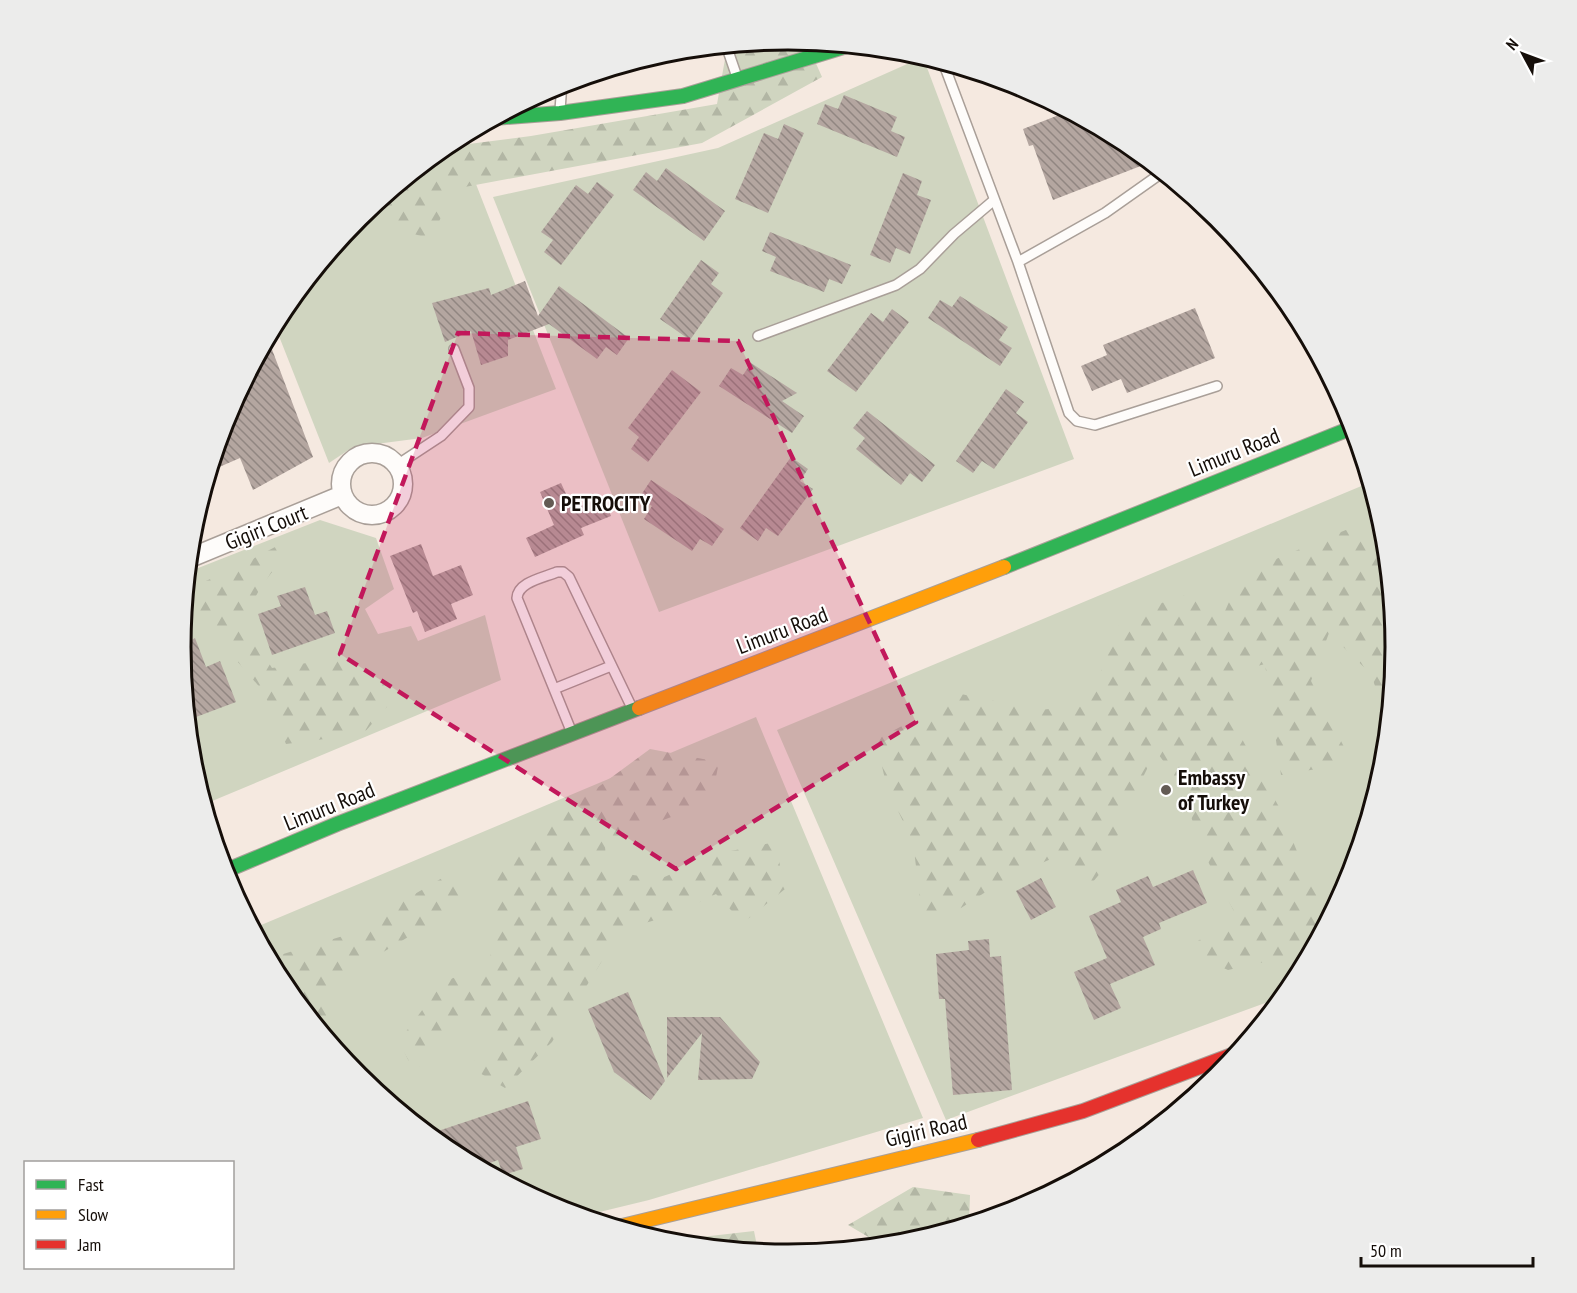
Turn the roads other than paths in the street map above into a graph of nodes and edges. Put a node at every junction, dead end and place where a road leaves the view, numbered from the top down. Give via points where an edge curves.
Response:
1 (830, 51) edge
2 (729, 53) edge
3 (946, 71) edge
4 (737, 80) junction
5 (561, 95) edge
6 (560, 113) junction
7 (514, 117) edge
8 (1156, 177) edge
9 (993, 201) junction
10 (1018, 262) junction
11 (758, 336) dead end
12 (454, 349) dead end
13 (1217, 386) dead end
14 (1345, 431) edge
15 (397, 465) junction
16 (342, 495) junction
17 (199, 554) edge
18 (611, 666) junction
19 (554, 689) junction
20 (633, 711) junction
21 (573, 735) junction
22 (234, 868) edge
23 (1219, 1060) edge
24 (634, 1223) edge

1 - 4 main road
2 - 4 lane
3 - 9 lane
4 - 6 main road via 682,96
5 - 6 lane
6 - 7 main road
8 - 10 lane via 1106,213
9 - 10 lane
9 - 11 lane via 920,269 896,285
10 - 13 lane via 1069,413 1077,421 1095,425
12 - 15 lane via 469,388 469,407 441,436
14 - 20 main road, Limuru Road
15 - 16 street via 378,453 365,453 353,459 344,469
15 - 16 street via 403,480 402,493 386,513 360,513
16 - 17 street, Gigiri Court
18 - 19 lane
18 - 19 lane via 568,577 557,572 522,586 517,598
18 - 20 lane
19 - 21 lane
20 - 21 main road, Limuru Road
21 - 22 main road, Limuru Road via 337,824
23 - 24 main road, Gigiri Road via 1083,1111 1015,1131

